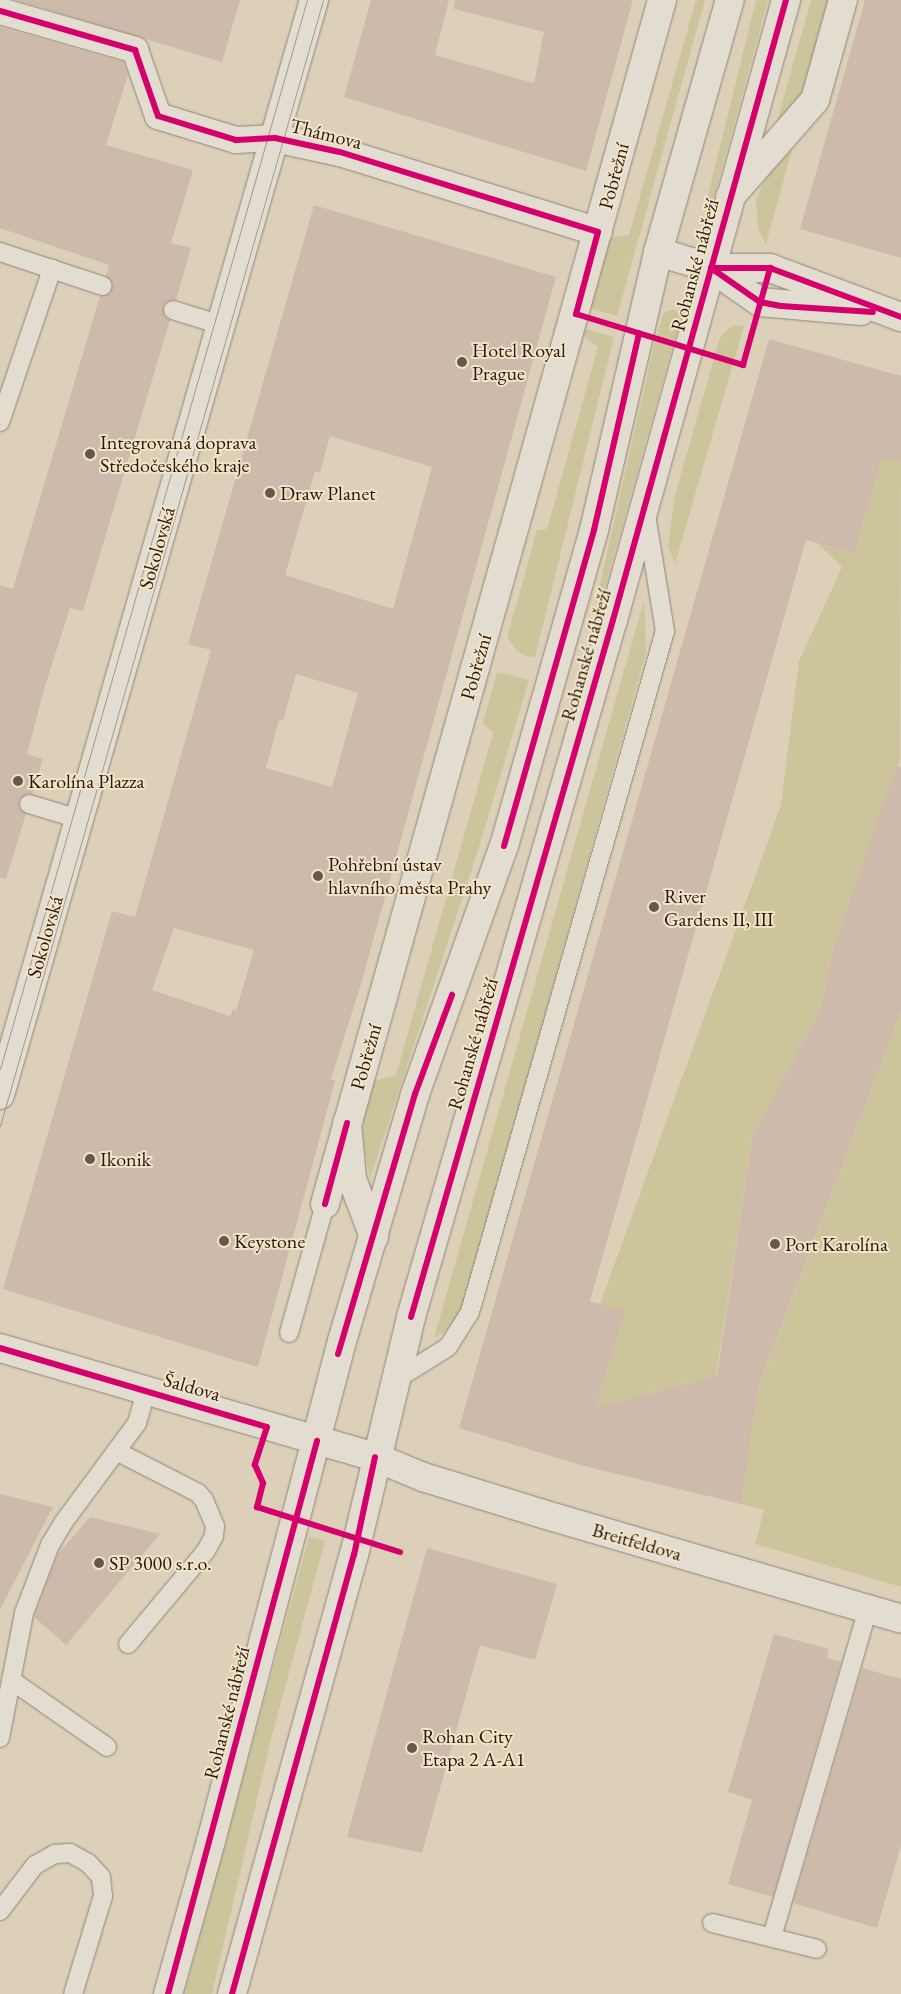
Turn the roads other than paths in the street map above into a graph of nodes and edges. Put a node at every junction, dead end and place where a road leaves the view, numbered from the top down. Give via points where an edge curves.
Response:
1 (314, 0) edge
2 (662, 0) edge
3 (730, 0) edge
4 (786, 0) edge
5 (842, 0) edge
6 (0, 11) edge
7 (275, 138) junction
8 (730, 197) junction
9 (598, 232) junction
10 (0, 252) edge
11 (658, 252) junction
12 (711, 268) junction
13 (52, 269) junction
14 (103, 286) dead end
15 (173, 310) dead end
16 (892, 315) edge
17 (220, 326) junction
18 (0, 422) edge
19 (645, 505) junction
20 (30, 804) dead end
21 (79, 819) junction
22 (0, 1095) edge
23 (348, 1123) junction
24 (325, 1204) joint
25 (374, 1237) junction
26 (289, 1333) dead end
27 (0, 1348) edge
28 (395, 1380) junction
29 (146, 1391) junction
30 (317, 1441) junction
31 (118, 1452) junction
32 (375, 1457) junction
33 (868, 1609) junction
34 (901, 1619) edge
35 (128, 1644) dead end
36 (11, 1680) junction
37 (0, 1738) edge
38 (107, 1747) dead end
39 (0, 1911) edge
40 (712, 1923) dead end
41 (772, 1937) junction
42 (817, 1949) dead end
43 (73, 1994) edge
44 (168, 1994) edge
45 (232, 1994) edge

1 - 7 main road, Sokolovská
2 - 9 main road, Pobřežní
3 - 11 main road, Rohanské nábřeží
4 - 8 main road, Rohanské nábřeží
5 - 8 main road, Rohanské nábřeží via 815,100
6 - 7 street, Thámova via 135,50 158,116 236,140
7 - 9 main road, Thámova via 340,152
7 - 17 main road, Sokolovská
8 - 12 main road, Rohanské nábřeží
9 - 23 main road, Pobřežní
10 - 13 lane
11 - 12 main road
11 - 25 main road, Rohanské nábřeží via 594,530 506,836 415,1094
12 - 16 main road via 760,302
12 - 19 main road, Rohanské nábřeží
13 - 14 lane
13 - 18 lane
15 - 17 lane
17 - 21 main road, Sokolovská
19 - 28 main road, Rohanské nábřeží
19 - 28 lane via 665,631 660,651 470,1312 448,1347
20 - 21 lane
21 - 22 main road, Sokolovská
23 - 24 main road, Pobřežní
23 - 25 main road via 352,1179
24 - 26 lane, Pobřežní
25 - 30 main road, Rohanské nábřeží via 342,1341
27 - 29 main road, Šaldova
28 - 32 main road, Rohanské nábřeží
29 - 30 main road, Šaldova
29 - 31 lane via 137,1423
30 - 32 main road, Šaldova
30 - 44 main road, Rohanské nábřeží
31 - 35 lane via 198,1493 213,1516 215,1526 214,1536 205,1552
31 - 36 lane via 62,1523 50,1546 24,1613
32 - 33 main road, Breitfeldova via 423,1477
32 - 45 main road, Rohanské nábřeží via 354,1555
33 - 34 main road, Breitfeldova
33 - 41 lane
36 - 37 lane
36 - 38 lane
39 - 43 lane via 35,1865 55,1854 70,1853 88,1863 101,1876 103,1896
40 - 41 lane
41 - 42 lane

